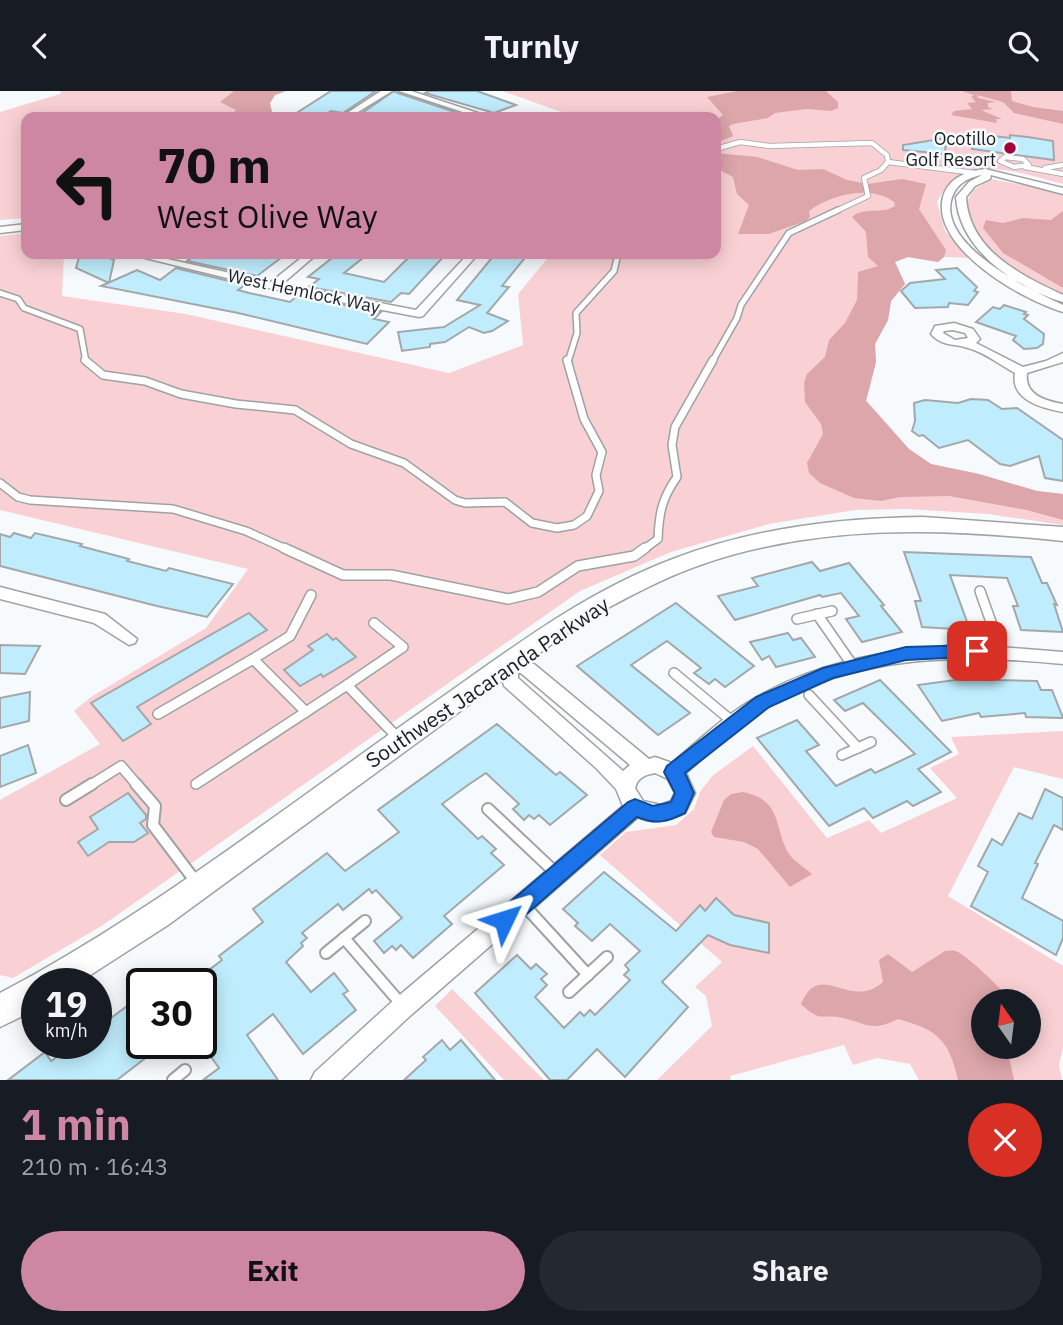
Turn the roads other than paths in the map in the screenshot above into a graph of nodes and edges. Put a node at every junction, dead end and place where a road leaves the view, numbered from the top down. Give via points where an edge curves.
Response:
1 (388, 91) edge
2 (402, 91) edge
3 (352, 112) edge
4 (469, 112) edge
5 (721, 148) edge
6 (888, 162) junction
7 (1063, 165) edge
8 (1016, 167) junction
9 (1025, 167) junction
10 (1038, 169) junction
11 (983, 172) junction
12 (1063, 174) edge
13 (957, 182) junction
14 (970, 186) junction
15 (1063, 189) edge
16 (21, 228) edge
17 (0, 230) edge
18 (166, 259) edge
19 (306, 259) edge
20 (468, 259) edge
21 (617, 259) edge
22 (273, 286) junction
23 (0, 293) edge
24 (1063, 299) edge
25 (1063, 309) edge
26 (968, 344) dead end
27 (1062, 359) edge
28 (1021, 371) junction
29 (1063, 408) edge
30 (0, 483) edge
31 (1063, 534) edge
32 (980, 591) dead end
33 (311, 595) dead end
34 (1, 596) edge
35 (832, 611) dead end
36 (817, 614) junction
37 (797, 619) dead end
38 (374, 623) dead end
39 (130, 639) dead end
40 (1001, 650) junction
41 (1063, 658) edge
42 (253, 659) junction
43 (508, 663) junction
44 (853, 666) junction
45 (674, 673) dead end
46 (348, 685) junction
47 (809, 695) dead end
48 (306, 712) junction
49 (158, 714) dead end
50 (584, 716) junction
51 (734, 723) junction
52 (565, 729) junction
53 (400, 740) junction
54 (871, 742) dead end
55 (858, 748) junction
56 (842, 755) dead end
57 (645, 766) junction
58 (674, 772) junction
59 (196, 784) dead end
60 (624, 785) junction
61 (66, 800) dead end
62 (635, 808) junction
63 (488, 809) dead end
64 (557, 874) junction
65 (198, 885) junction
66 (523, 904) junction
67 (365, 921) dead end
68 (344, 938) junction
69 (326, 953) dead end
70 (607, 957) dead end
71 (73, 968) edge
72 (588, 975) junction
73 (569, 992) dead end
74 (21, 1000) edge
75 (403, 1007) junction
76 (0, 1011) edge
77 (185, 1070) dead end
78 (173, 1080) edge
79 (323, 1080) edge

1 - 3 street
2 - 4 street
5 - 6 lane via 740,142 769,146 872,143 887,155
6 - 11 lane
6 - 30 lane via 864,178 865,197 789,233 740,305 675,427 671,445 677,477 659,511 659,540 634,556 578,566 538,592 508,599 391,575 343,575 213,519 173,509 30,500
7 - 10 lane
8 - 9 lane
8 - 9 lane via 1000,159 1023,159 1028,163
8 - 11 lane
9 - 10 lane
10 - 12 lane
11 - 13 street
11 - 14 street via 988,177
11 - 15 street
13 - 14 lane
13 - 25 street via 948,192 945,209 963,246 997,274
14 - 24 street via 960,206 971,235 1006,268
16 - 17 street
18 - 22 street, West Hemlock Way
19 - 22 street
20 - 22 street, West Hemlock Way via 418,314
21 - 23 lane via 614,271 576,313 577,333 567,360 584,419 602,452 596,475 599,491 588,515 560,528 541,528 526,521 505,502 454,500 404,463 351,444 295,410 226,403 103,375 85,361 80,329 24,309 18,299
26 - 28 street
27 - 28 street
28 - 29 street via 1019,385 1032,398
31 - 43 street, Southwest Jacaranda Parkway via 903,523 828,528 758,541 694,559 628,587 574,616
32 - 40 lane
33 - 42 lane via 290,636
34 - 39 street via 99,618
35 - 36 lane
36 - 37 lane
36 - 44 lane
38 - 46 lane via 403,647
40 - 41 street
40 - 44 street via 906,653
42 - 48 lane
42 - 49 lane
43 - 50 street via 528,669
43 - 52 street via 510,681
43 - 53 street, Southwest Jacaranda Parkway
44 - 51 street via 784,691
45 - 51 lane
46 - 48 lane
46 - 53 lane
47 - 55 lane
48 - 59 lane
50 - 52 lane
50 - 57 street
51 - 58 street
52 - 60 street
53 - 65 street, Southwest Jacaranda Parkway
54 - 55 lane
55 - 56 lane
57 - 58 street
57 - 60 street via 631,772
58 - 62 street via 684,793 678,807 662,815
60 - 62 street
61 - 65 lane via 121,767 155,806 153,825
62 - 64 street
63 - 64 lane
64 - 66 street
65 - 71 street, Southwest Jacaranda Parkway
66 - 72 lane
66 - 75 street
67 - 68 lane
68 - 69 lane
68 - 75 lane
70 - 72 lane
72 - 73 lane
74 - 76 street
75 - 79 street
77 - 78 lane

